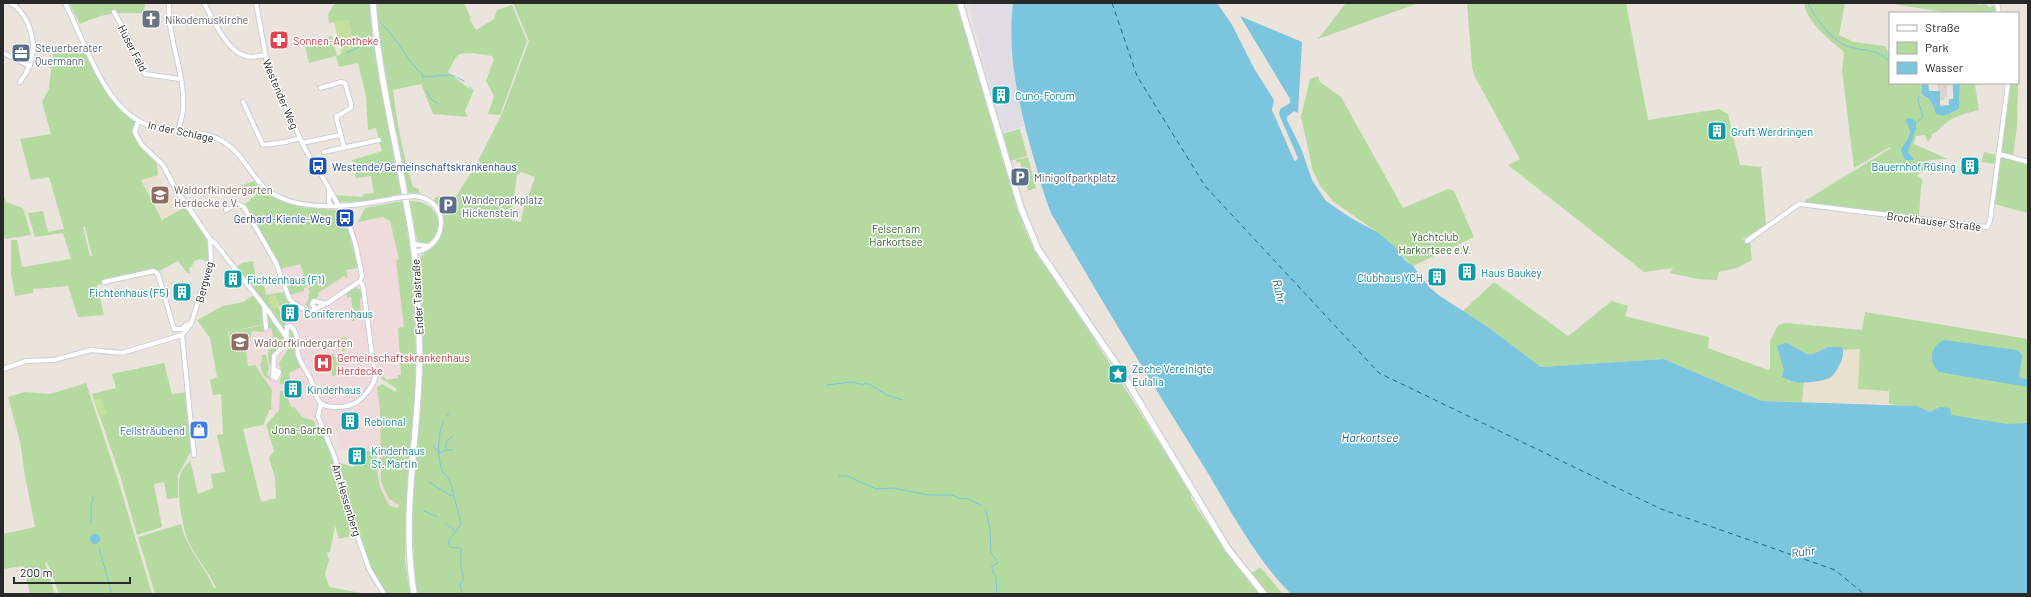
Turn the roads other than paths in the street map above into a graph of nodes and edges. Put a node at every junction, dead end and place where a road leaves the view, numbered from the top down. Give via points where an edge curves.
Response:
1 (10, 3) edge
2 (66, 3) edge
3 (170, 3) edge
4 (204, 3) edge
5 (256, 3) edge
6 (373, 3) edge
7 (960, 3) edge
8 (114, 12) dead end
9 (5, 54) dead end
10 (265, 55) junction
11 (30, 66) junction
12 (180, 79) junction
13 (20, 82) dead end
14 (2008, 84) edge
15 (320, 88) dead end
16 (242, 102) dead end
17 (138, 120) junction
18 (178, 131) junction
19 (340, 134) junction
20 (300, 138) junction
21 (379, 140) dead end
22 (302, 143) junction
23 (344, 147) junction
24 (324, 152) dead end
25 (1999, 154) junction
26 (2028, 162) edge
27 (329, 188) junction
28 (331, 205) junction
29 (338, 205) junction
30 (226, 210) dead end
31 (210, 239) junction
32 (1747, 241) dead end
33 (413, 244) junction
34 (428, 246) junction
35 (414, 252) junction
36 (360, 281) junction
37 (104, 282) dead end
38 (324, 303) junction
39 (264, 306) junction
40 (306, 306) dead end
41 (315, 309) junction
42 (309, 312) junction
43 (192, 324) junction
44 (266, 328) dead end
45 (182, 335) junction
46 (287, 338) junction
47 (3, 369) edge
48 (274, 369) dead end
49 (321, 404) junction
50 (194, 455) dead end
51 (384, 594) edge
52 (414, 594) edge
53 (1264, 594) edge

1 - 11 street via 21,12 33,36 34,50
2 - 17 street, In der Schlage via 110,94 128,114
3 - 12 street via 168,21
4 - 10 street via 221,33 238,53 252,58
5 - 10 street, Westender Weg
6 - 33 main road, Ender Talstraße via 386,98
7 - 53 main road via 1023,212 1038,249 1119,368 1228,549
8 - 12 street, Huser Feld via 144,74
9 - 11 street
10 - 20 street, Westender Weg via 270,73
11 - 13 street
12 - 18 street via 183,109
14 - 25 street, Brockhauser Straße
15 - 19 street via 345,83 351,108 336,117
16 - 20 street, Westender Weg via 263,145
17 - 18 street, In der Schlage via 154,127
17 - 31 street via 135,131 142,145 163,165 175,188
18 - 28 street, In der Schlage via 223,141 234,149 262,185 280,198 305,205
19 - 22 street
19 - 23 street
20 - 22 street, Westender Weg
21 - 23 street
22 - 27 street, Westender Weg
23 - 24 street
25 - 26 street
25 - 32 street, Brockhauser Straße via 1990,221 1986,227 1799,204
27 - 28 street, Westender Weg
27 - 29 street, Westender Weg
28 - 29 street, In der Schlage
29 - 34 street, In der Schlage, bridge via 365,204 414,196 426,198 440,213 440,230 437,238
29 - 36 street via 349,224 356,246 362,276
30 - 42 street via 237,204 244,207 276,263 289,298
31 - 39 street
31 - 43 street, Bergweg via 210,261
33 - 34 street
33 - 35 main road, Ender Talstraße
34 - 35 street
35 - 52 main road, Ender Talstraße via 420,366 408,518 409,561
36 - 38 street
36 - 49 street via 363,286 374,383 353,404 329,407
37 - 43 street via 154,271 158,274 174,329 182,329
38 - 41 street
38 - 41 street via 317,300 313,302 312,306
39 - 44 street
39 - 46 street
40 - 42 street
41 - 42 street
43 - 45 street, Bergweg
45 - 47 street via 122,354 91,350 54,360 26,361
45 - 50 street
46 - 48 street, Am Hessenberg via 274,356
46 - 49 street, Am Hessenberg via 287,328 290,326 295,331 300,363 310,376
49 - 51 street, Am Hessenberg via 318,416 335,458 354,526 369,569

